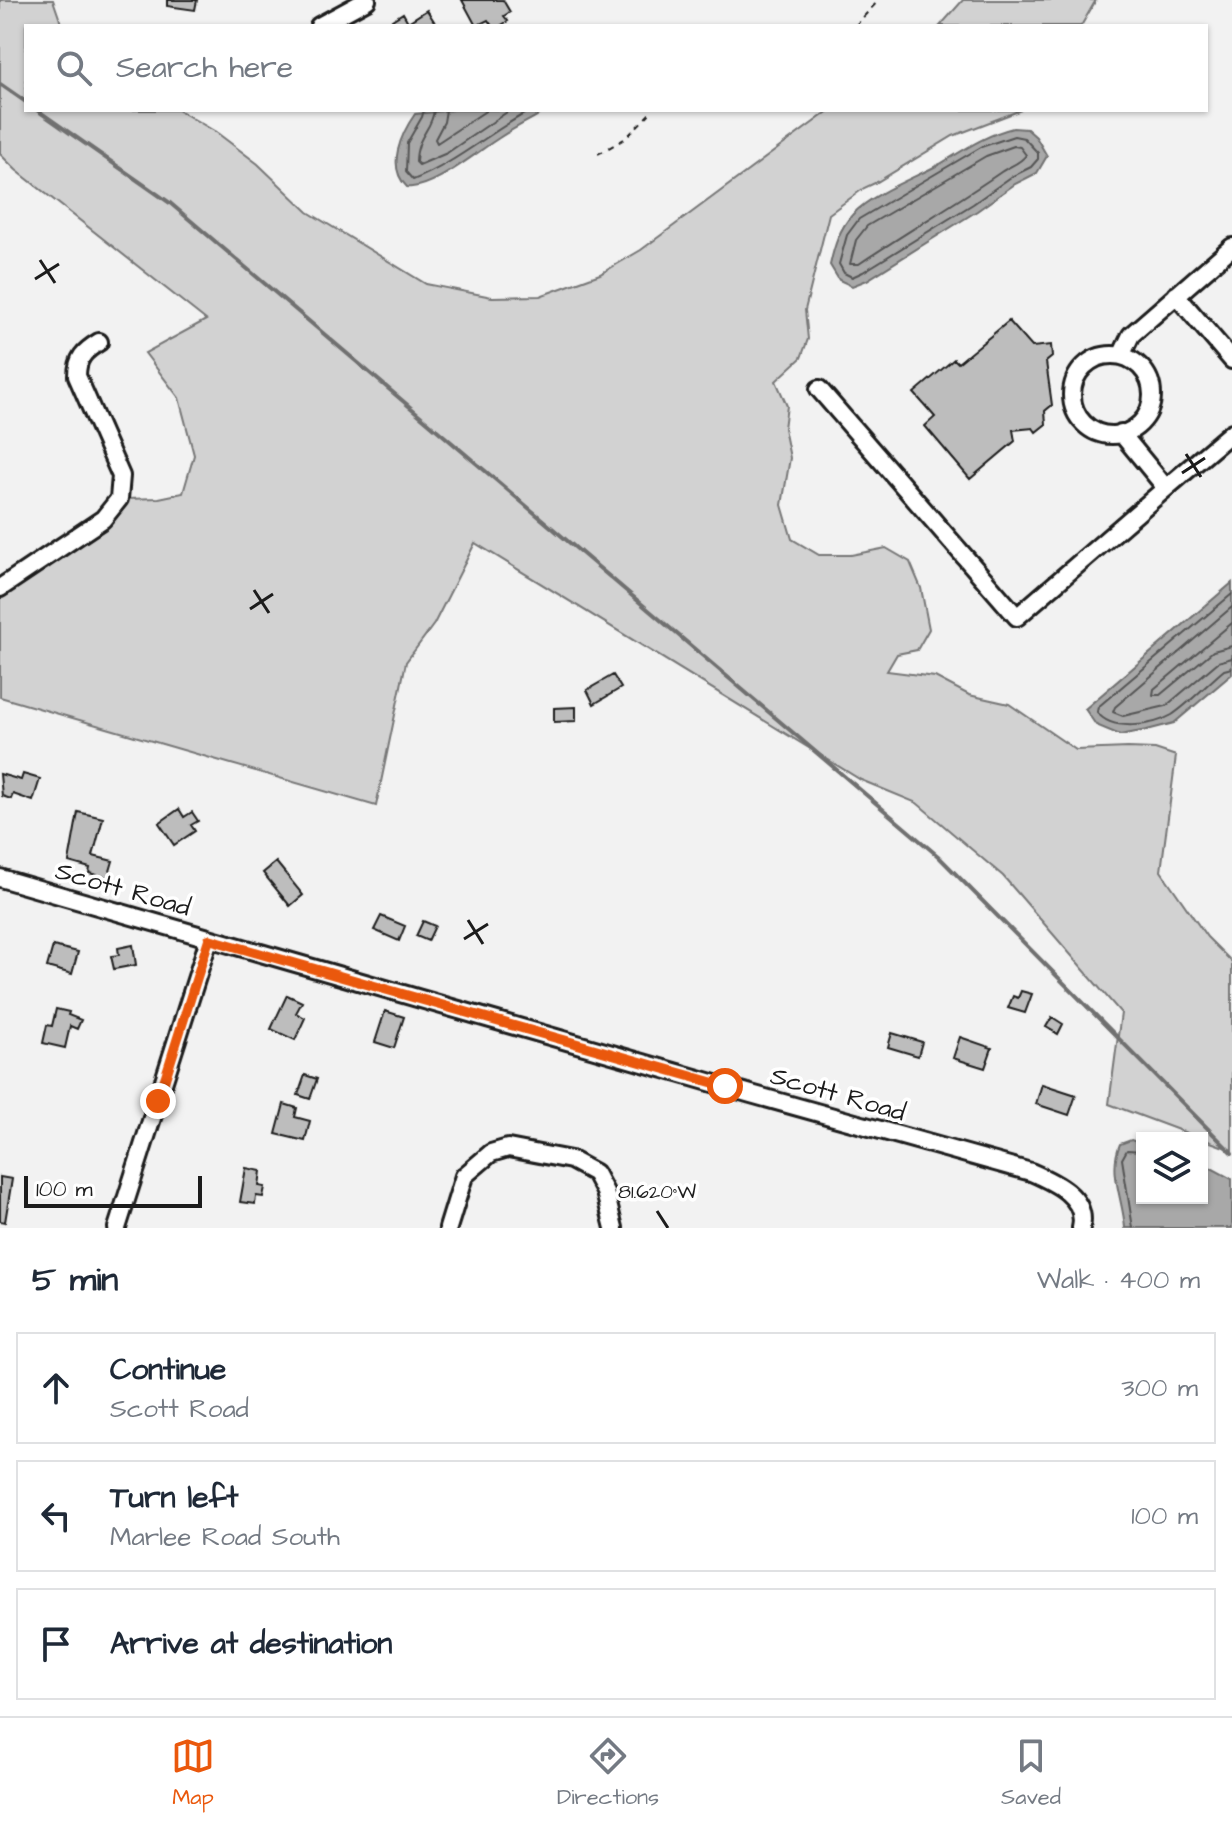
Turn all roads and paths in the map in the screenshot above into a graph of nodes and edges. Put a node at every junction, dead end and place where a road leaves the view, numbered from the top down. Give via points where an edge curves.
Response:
1 (367, 0) edge
2 (879, 0) edge
3 (323, 24) edge
4 (857, 24) edge
5 (651, 112) edge
6 (598, 154) dead end
7 (1232, 247) edge
8 (1176, 295) junction
9 (99, 342) dead end
10 (1121, 356) junction
11 (1232, 360) edge
12 (819, 389) dead end
13 (1232, 432) edge
14 (1121, 433) junction
15 (1166, 488) junction
16 (0, 588) edge
17 (0, 878) edge
18 (209, 939) junction
19 (117, 1228) edge
20 (448, 1228) edge
21 (614, 1228) edge
22 (1081, 1228) edge

1 - 3 street
2 - 4 path
5 - 6 path via 626,138
7 - 8 street
8 - 10 street via 1131,335
8 - 11 street
9 - 16 street via 81,356 77,376 121,476 119,499 103,519
10 - 14 street via 1143,370 1152,394 1143,419
10 - 14 street via 1109,354 1084,366 1072,389 1077,414 1085,424 1096,431
12 - 15 street via 1017,617
13 - 15 street
14 - 15 street
17 - 18 street, Scott Road
18 - 19 street
18 - 22 street, Scott Road via 1031,1172 1074,1197
20 - 21 street via 464,1176 491,1153 508,1148 571,1160 595,1173

